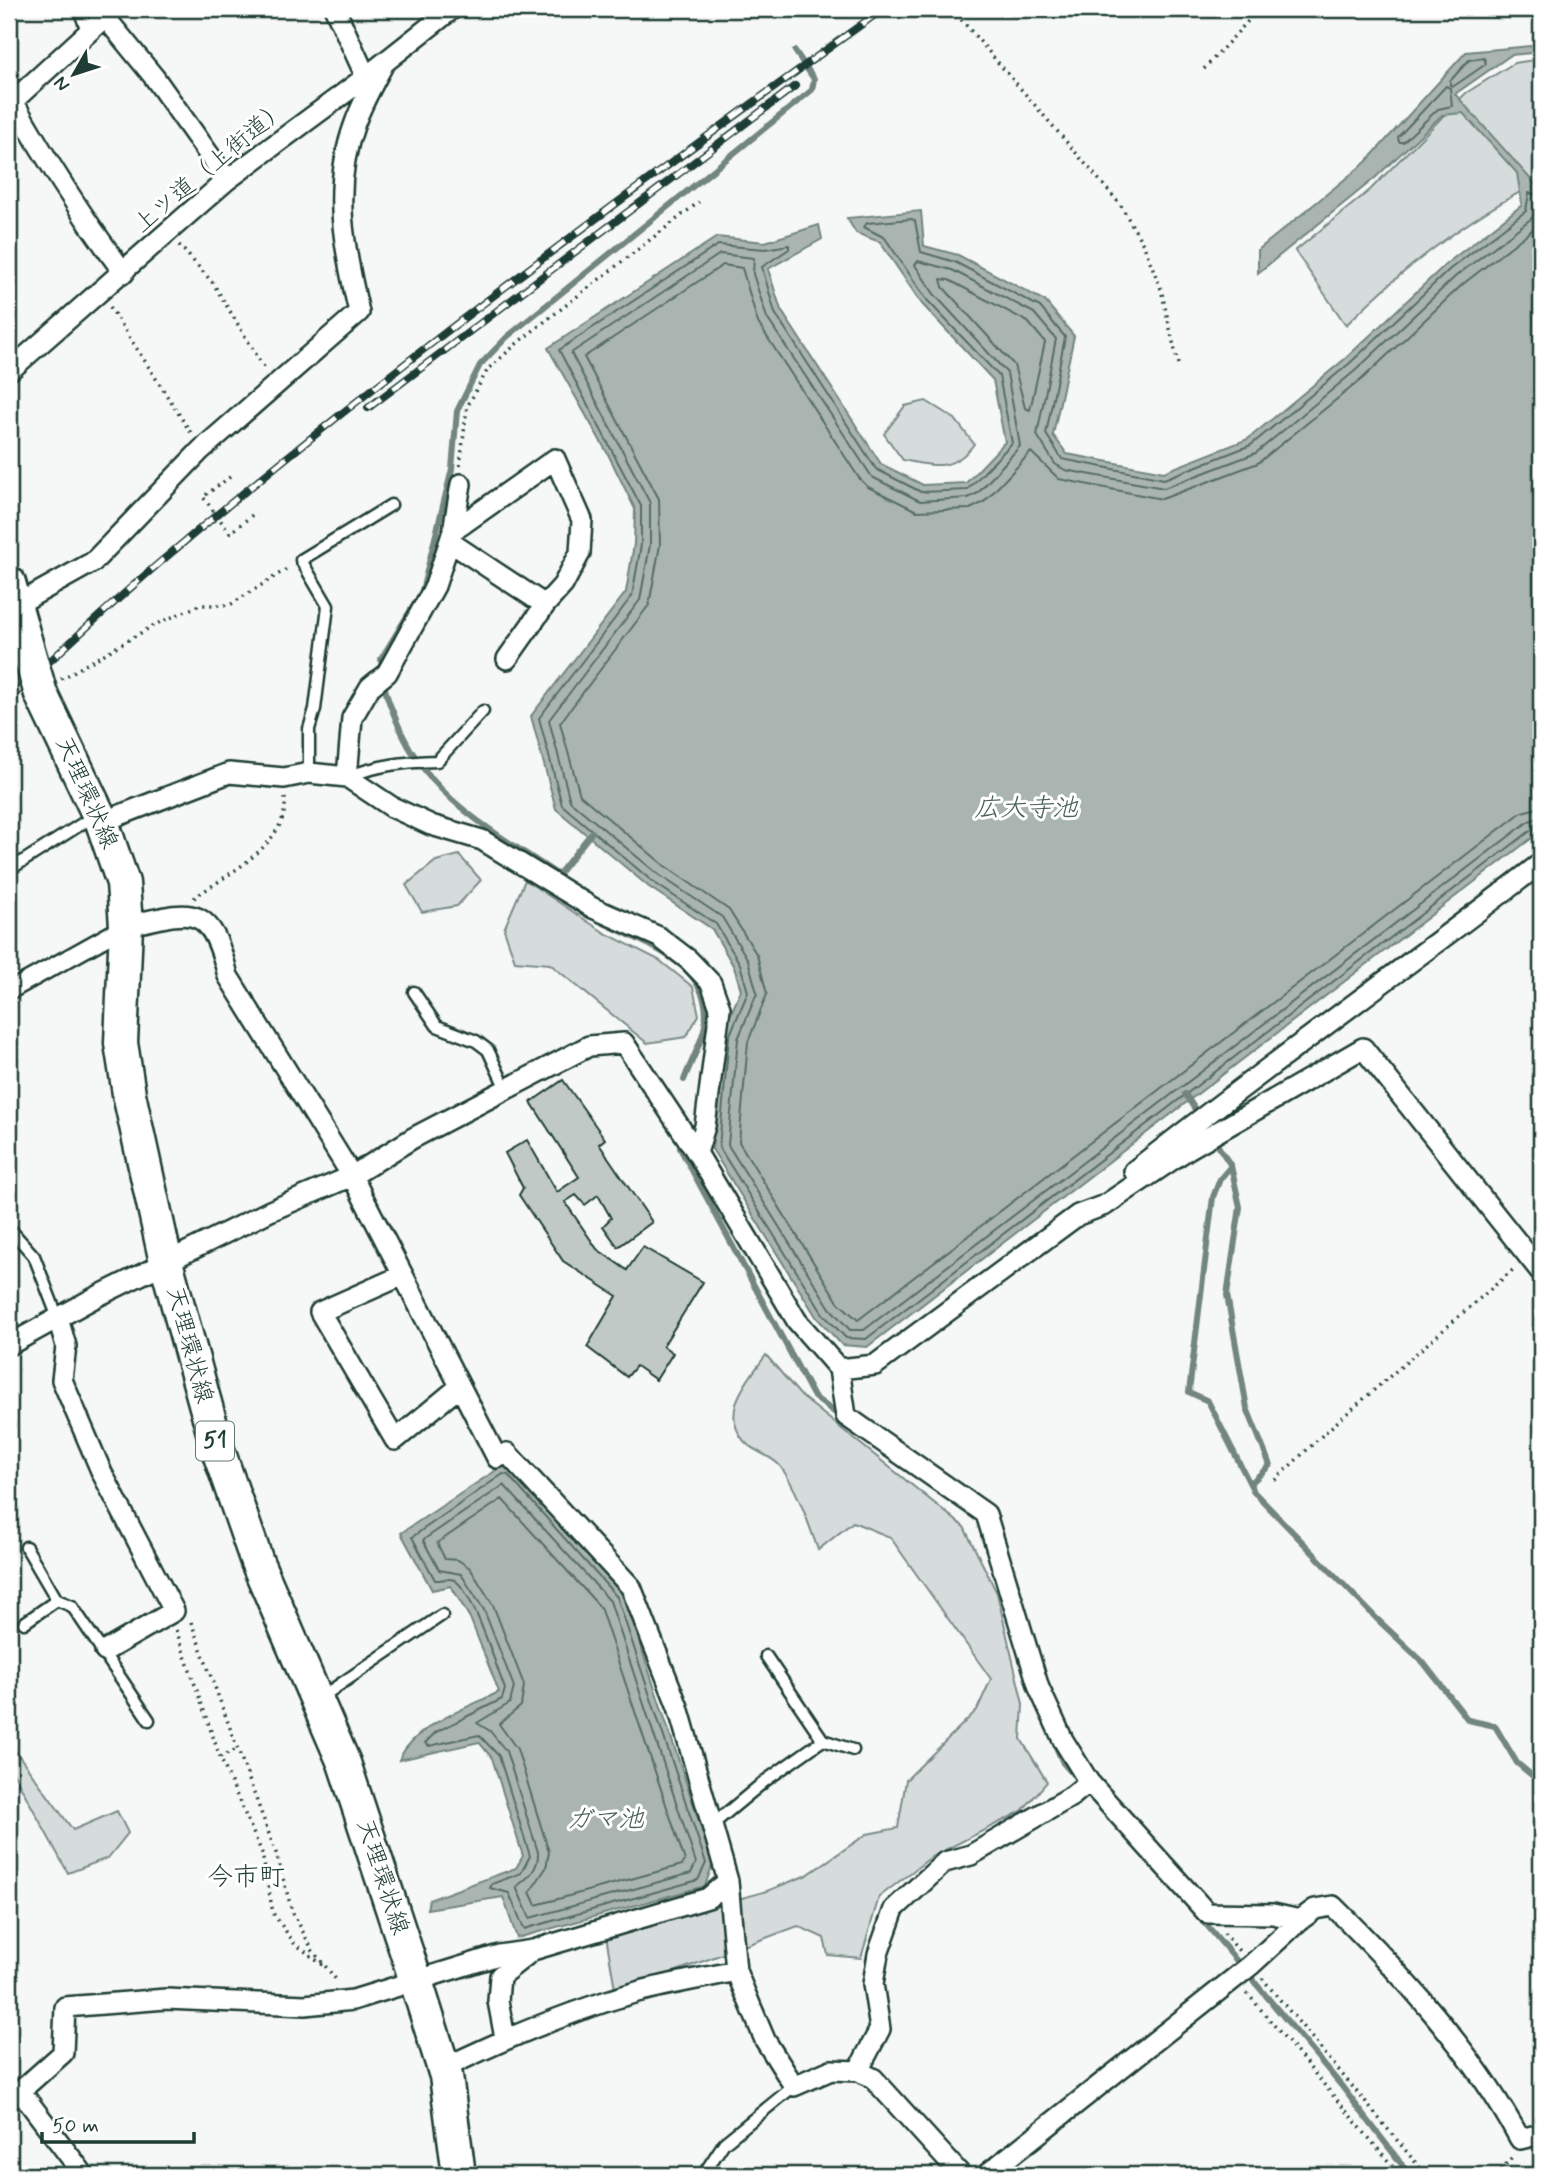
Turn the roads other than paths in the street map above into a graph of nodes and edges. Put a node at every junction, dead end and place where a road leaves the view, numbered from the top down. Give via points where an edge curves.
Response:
1 (79, 9) edge
2 (335, 9) edge
3 (452, 9) edge
4 (88, 34) junction
5 (383, 65) junction
6 (366, 77) junction
7 (11, 100) edge
8 (226, 180) junction
9 (124, 273) junction
10 (9, 371) edge
11 (461, 484) road end
12 (391, 505) dead end
13 (452, 536) junction
14 (12, 594) edge
15 (545, 605) junction
16 (507, 659) dead end
17 (483, 711) dead end
18 (309, 773) junction
19 (347, 777) junction
20 (100, 818) junction
21 (1541, 863) edge
22 (9, 870) edge
23 (127, 926) junction
24 (9, 991) edge
25 (414, 992) dead end
26 (506, 1090) junction
27 (697, 1153) junction
28 (352, 1176) junction
29 (1078, 1215) junction
30 (9, 1228) edge
31 (1535, 1250) edge
32 (166, 1262) junction
33 (1541, 1272) edge
34 (401, 1276) junction
35 (58, 1318) junction
36 (9, 1345) edge
37 (839, 1368) junction
38 (458, 1388) junction
39 (26, 1548) dead end
40 (57, 1600) junction
41 (442, 1615) dead end
42 (24, 1623) dead end
43 (105, 1651) junction
44 (766, 1656) dead end
45 (317, 1701) junction
46 (149, 1720) dead end
47 (824, 1740) junction
48 (853, 1750) dead end
49 (1082, 1788) junction
50 (712, 1825) junction
51 (728, 1881) junction
52 (1300, 1920) junction
53 (533, 1950) junction
54 (736, 1971) junction
55 (416, 1981) junction
56 (505, 2038) junction
57 (444, 2068) junction
58 (858, 2071) junction
59 (794, 2086) junction
60 (15, 2096) edge
61 (1541, 2134) edge
62 (85, 2175) edge
63 (459, 2175) edge
64 (703, 2175) edge
65 (961, 2175) edge
66 (986, 2175) edge

1 - 4 lane
2 - 6 street
3 - 5 street, 上ツ道（上街道）
4 - 7 street
4 - 8 street via 105,17 154,77
5 - 6 street, 上ツ道（上街道）
5 - 14 street via 355,122 342,167 340,212 359,312 201,450 93,562
6 - 8 street, 上ツ道（上街道）
7 - 9 street via 84,220
8 - 9 street, 上ツ道（上街道）
9 - 10 street, 上ツ道（上街道）
11 - 13 street
12 - 18 lane via 300,560 328,606 309,729
13 - 15 street
13 - 15 street via 555,459 582,520 580,552 563,585
13 - 19 street via 435,586 387,673 370,687 352,718
14 - 20 main road, 天理環状線 / 51, bridge via 41,694
15 - 16 street
17 - 19 lane via 437,761 374,766
18 - 19 street
18 - 20 street via 284,778 229,773
19 - 27 street via 392,807 482,840 593,908 659,937 704,975 720,1008 705,1126
20 - 22 lane
20 - 23 main road, 天理環状線 / 51 via 123,883
21 - 29 street
23 - 24 street
23 - 28 street via 183,913 202,919 222,948 228,976
23 - 32 main road, 天理環状線 / 51 via 121,1043
25 - 26 lane via 437,1026 488,1050
26 - 27 street via 589,1046 624,1043
26 - 28 street
27 - 37 street via 797,1321
28 - 32 street
28 - 34 street
29 - 31 street via 1105,1205 1188,1149 1363,1048
29 - 37 street via 874,1365
30 - 35 lane via 33,1256
31 - 33 street
32 - 35 street
32 - 45 main road, 天理環状線 / 51 via 218,1450 257,1562
34 - 38 street
34 - 38 street via 320,1312 396,1440
35 - 36 street
35 - 43 street via 66,1346 62,1380 102,1473 174,1611
37 - 49 street via 846,1416 986,1514 1039,1688
38 - 50 street via 497,1458 507,1454 631,1587 678,1707
39 - 40 lane
40 - 42 lane
40 - 43 lane via 72,1606
41 - 45 lane
43 - 46 lane
44 - 47 lane
45 - 55 main road, 天理環状線 / 51 via 344,1763
47 - 48 lane
47 - 50 lane
49 - 52 street via 1207,1913 1273,1914
49 - 58 street via 971,1855 945,1861 894,1909 873,1984 880,2029
50 - 51 street
51 - 53 street via 708,1898
51 - 54 street
52 - 61 street via 1315,1909 1333,1906 1387,1959 1497,2097 1520,2139
52 - 66 street via 1251,1965
53 - 55 street via 499,1955
53 - 56 street via 500,1976 498,2001
54 - 56 street via 638,1992
54 - 59 street via 765,2040
55 - 57 main road, 天理環状線 / 51
55 - 60 street via 353,2000 305,2005 166,1999 65,2007 63,2053
56 - 57 street
57 - 63 main road, 天理環状線 / 51
58 - 59 street via 831,2070
58 - 65 street via 873,2078
59 - 64 lane via 724,2144
60 - 62 street

